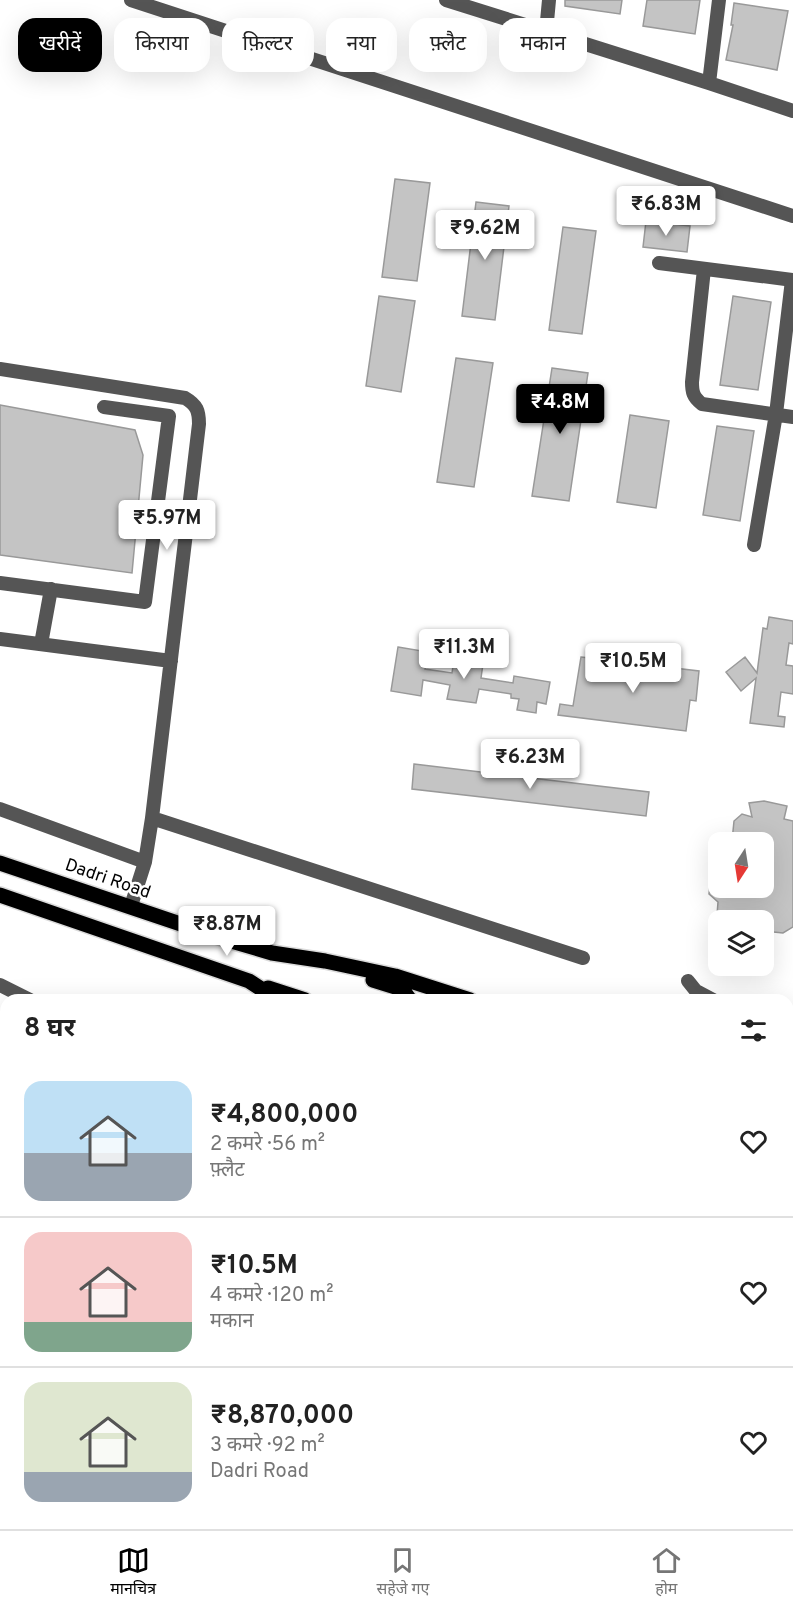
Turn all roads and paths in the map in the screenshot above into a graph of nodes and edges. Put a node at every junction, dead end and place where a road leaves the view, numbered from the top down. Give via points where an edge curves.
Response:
1 (131, 0) edge
2 (446, 0) edge
3 (549, 0) edge
4 (719, 0) edge
5 (502, 18) edge
6 (547, 18) edge
7 (587, 45) edge
8 (709, 83) junction
9 (793, 111) edge
10 (793, 216) edge
11 (659, 263) dead end
12 (704, 269) junction
13 (792, 280) edge
14 (0, 369) edge
15 (104, 407) dead end
16 (776, 414) junction
17 (793, 417) edge
18 (754, 545) dead end
19 (0, 583) edge
20 (51, 589) junction
21 (0, 639) edge
22 (40, 644) junction
23 (171, 661) junction
24 (0, 808) edge
25 (152, 818) junction
26 (0, 862) edge
27 (145, 862) junction
28 (0, 894) edge
29 (131, 906) junction
30 (272, 953) junction
31 (583, 958) dead end
32 (249, 981) junction
33 (688, 981) dead end
34 (0, 985) edge
35 (18, 994) edge
36 (269, 994) edge
37 (287, 994) edge
38 (406, 994) edge
39 (452, 994) edge
40 (702, 994) edge

1 - 10 street
2 - 5 street
3 - 6 street
4 - 8 street
7 - 8 street
8 - 9 street
11 - 12 street
12 - 13 street
12 - 16 street via 692,392 695,399 702,404
13 - 16 street
14 - 23 street via 185,398 194,403 199,424
15 - 20 street via 169,416 145,602
16 - 17 street
16 - 18 street
19 - 20 street
20 - 22 street
21 - 22 street
22 - 23 street
23 - 25 street
24 - 27 street
25 - 27 street
25 - 31 street
26 - 29 main road, Dadri Road
27 - 29 street
28 - 32 main road
29 - 30 main road, Dadri Road
30 - 38 main road, Dadri Road via 371,979 402,989
30 - 39 main road, Dadri Road via 396,976
32 - 36 main road
32 - 37 main road
33 - 40 street
34 - 35 street

